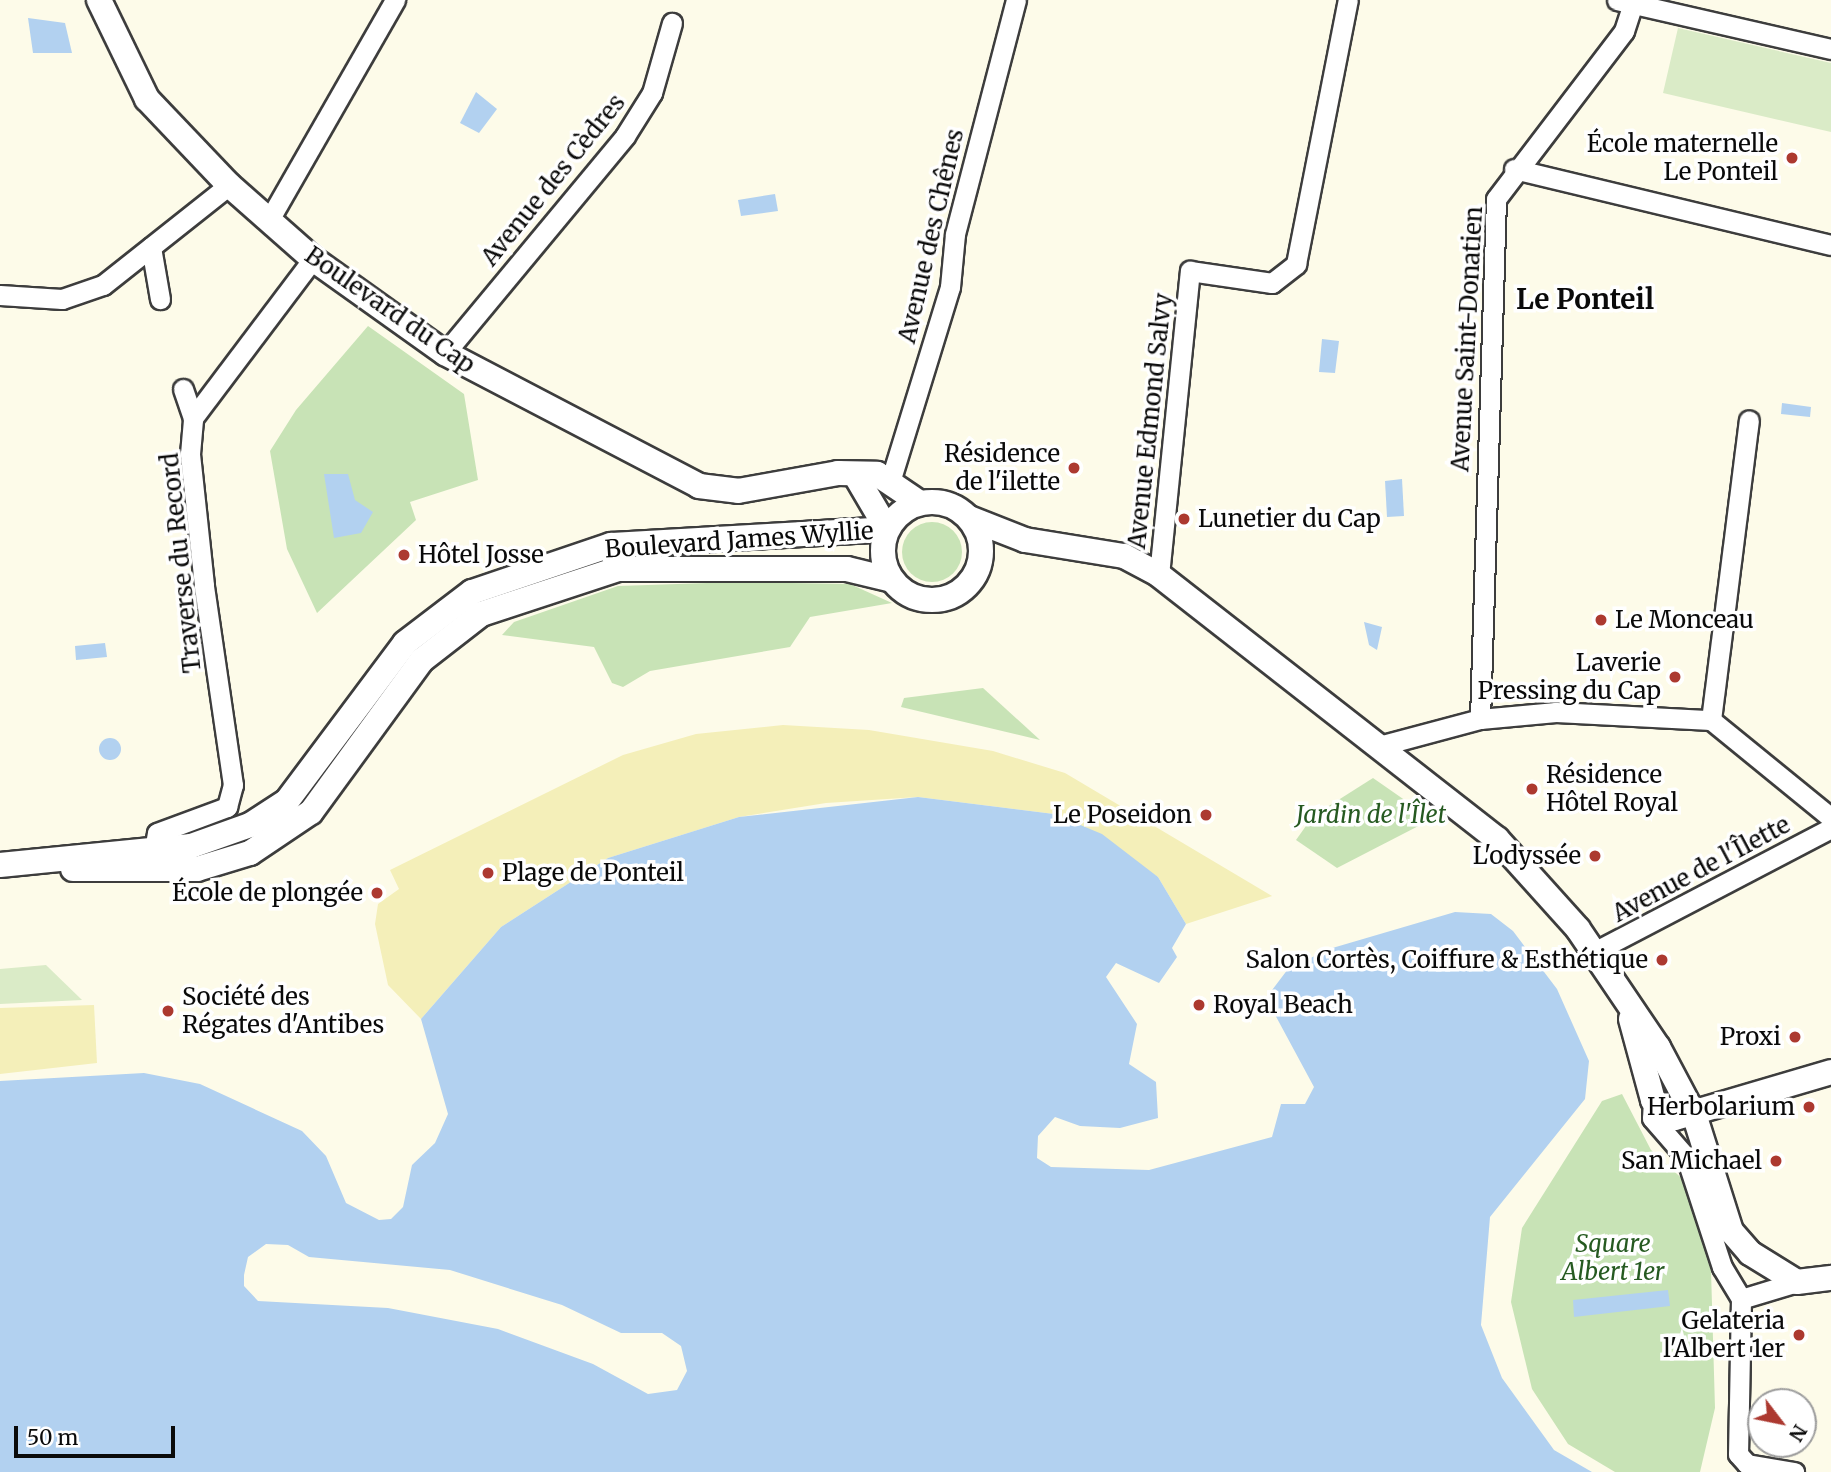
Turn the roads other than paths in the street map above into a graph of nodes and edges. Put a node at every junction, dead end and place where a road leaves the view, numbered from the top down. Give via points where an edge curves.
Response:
1 (99, 0) edge
2 (395, 0) edge
3 (1016, 0) edge
4 (1348, 0) edge
5 (1625, 3) edge
6 (672, 23) dead end
7 (1831, 49) edge
8 (1514, 169) junction
9 (229, 185) junction
10 (269, 220) junction
11 (1831, 245) edge
12 (151, 247) junction
13 (313, 259) junction
14 (0, 296) edge
15 (160, 299) dead end
16 (445, 353) junction
17 (183, 389) dead end
18 (193, 418) junction
19 (1748, 421) dead end
20 (857, 478) junction
21 (890, 482) junction
22 (920, 503) junction
23 (969, 518) junction
24 (881, 520) junction
25 (1025, 540) junction
26 (1159, 575) junction
27 (555, 577) junction
28 (974, 579) junction
29 (892, 580) junction
30 (1480, 719) junction
31 (1711, 720) junction
32 (1379, 746) junction
33 (344, 750) junction
34 (1831, 818) edge
35 (1831, 828) edge
36 (236, 830) junction
37 (154, 850) junction
38 (243, 855) junction
39 (0, 865) edge
40 (38, 865) junction
41 (1594, 953) junction
42 (1625, 998) junction
43 (1831, 1072) edge
44 (1653, 1100) junction
45 (1695, 1117) junction
46 (1831, 1278) edge
47 (1797, 1282) junction
48 (1741, 1299) junction
49 (1794, 1472) edge

1 - 9 street, Boulevard du Cap via 147,99
2 - 10 street
3 - 21 street, Avenue des Chênes via 955,234 950,288
4 - 26 street, Avenue Edmond Salvy via 1296,264 1272,283 1190,271
5 - 7 street
5 - 8 street, Avenue Saint-Donatien via 1623,31
6 - 16 street, Avenue des Cèdres via 652,93 625,136
8 - 11 street
8 - 30 street, Avenue Saint-Donatien via 1496,199
9 - 10 street, Boulevard du Cap
9 - 12 street
10 - 13 street, Boulevard du Cap
12 - 14 street via 103,285 62,299
12 - 15 street
13 - 16 street, Boulevard du Cap
13 - 18 street, Traverse du Record
16 - 20 street, Boulevard du Cap via 699,486 738,491 838,473
17 - 18 street
18 - 37 street, Traverse du Record via 190,454 204,585 233,785 227,807 157,833
19 - 31 street
20 - 21 street, Boulevard du Cap via 877,474
20 - 24 street
21 - 22 street, Boulevard du Cap
21 - 24 street
22 - 23 street via 947,504
22 - 24 street
23 - 25 street
23 - 28 street via 981,547
24 - 27 street, Boulevard James Wyllie via 826,537 611,545
24 - 29 street via 883,554
25 - 26 street via 1124,555
25 - 28 street via 990,559
26 - 32 street
27 - 29 street, Boulevard James Wyllie via 618,569 847,569
27 - 33 street, Boulevard James Wyllie via 472,592 447,625 405,643
28 - 29 street via 950,598 934,601 904,592
30 - 31 street via 1556,712
30 - 32 street
31 - 34 street
32 - 41 street via 1497,839 1537,878
33 - 36 street, Boulevard James Wyllie via 287,801
33 - 38 street, Boulevard James Wyllie via 310,812
35 - 41 street, Avenue de l'Îlette
36 - 37 street, Boulevard James Wyllie
36 - 38 street
37 - 40 street, Boulevard James Wyllie
38 - 40 street, Boulevard James Wyllie via 197,869 110,873
39 - 40 street, Boulevard James Wyllie
41 - 42 street
42 - 44 street
42 - 45 street
43 - 45 street
44 - 45 street via 1675,1118
44 - 48 street via 1652,1118 1686,1157 1722,1267
45 - 47 street via 1731,1231 1750,1253
46 - 47 street
47 - 48 street
48 - 49 street via 1734,1440 1747,1464

